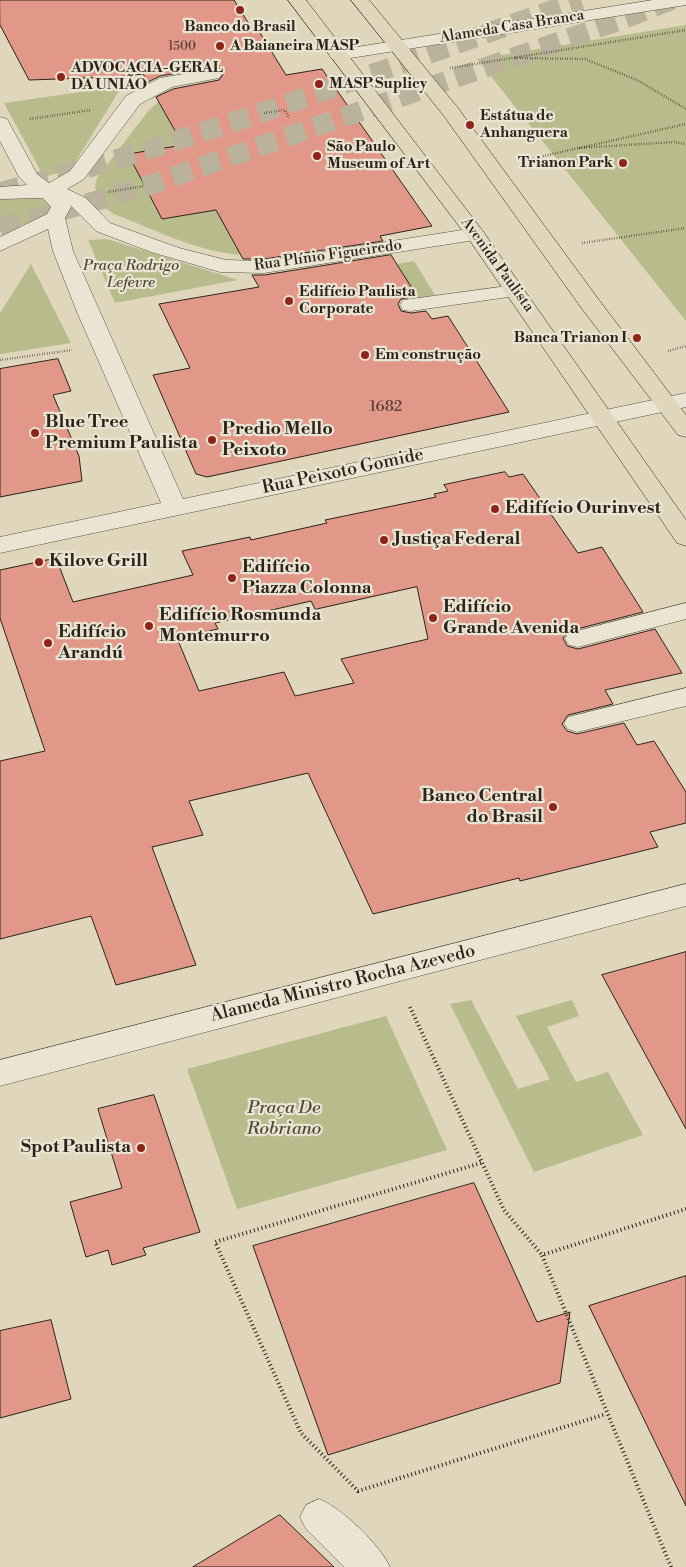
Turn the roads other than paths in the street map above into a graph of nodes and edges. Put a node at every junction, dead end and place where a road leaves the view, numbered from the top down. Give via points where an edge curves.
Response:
1 (297, 0) edge
2 (360, 0) edge
3 (686, 0) edge
4 (398, 45) junction
5 (338, 55) junction
6 (213, 74) dead end
7 (1, 124) edge
8 (49, 192) junction
9 (0, 193) edge
10 (55, 218) junction
11 (476, 234) junction
12 (0, 245) edge
13 (515, 291) junction
14 (411, 305) dead end
15 (676, 402) edge
16 (604, 418) junction
17 (686, 430) edge
18 (175, 507) junction
19 (686, 538) edge
20 (2, 545) edge
21 (686, 611) edge
22 (578, 639) dead end
23 (686, 697) edge
24 (577, 723) dead end
25 (686, 896) edge
26 (0, 1073) edge
27 (319, 1517) dead end
28 (371, 1567) edge

1 - 5 main road, Avenida Paulista
2 - 4 main road
3 - 4 street, Alameda Casa Branca
4 - 5 street, Alameda Casa Branca
4 - 15 main road via 451,112 588,301
5 - 11 main road, Avenida Paulista
6 - 8 street via 167,82 148,90 130,104 77,175
7 - 8 street via 29,177
8 - 9 street
8 - 10 street via 61,208
8 - 11 street, Rua Plínio Figueiredo via 78,201 97,223 176,254 215,265 264,267
10 - 12 street
10 - 18 street via 63,251 88,312
11 - 13 main road, Avenida Paulista
13 - 14 street
13 - 16 main road, Avenida Paulista
15 - 16 street, Rua Peixoto Gomide
15 - 17 main road
16 - 18 street, Rua Peixoto Gomide
16 - 19 main road, Avenida Paulista
18 - 20 street, Rua Peixoto Gomide
21 - 22 street
23 - 24 street
25 - 26 street, Alameda Ministro Rocha Azevedo
27 - 28 street

